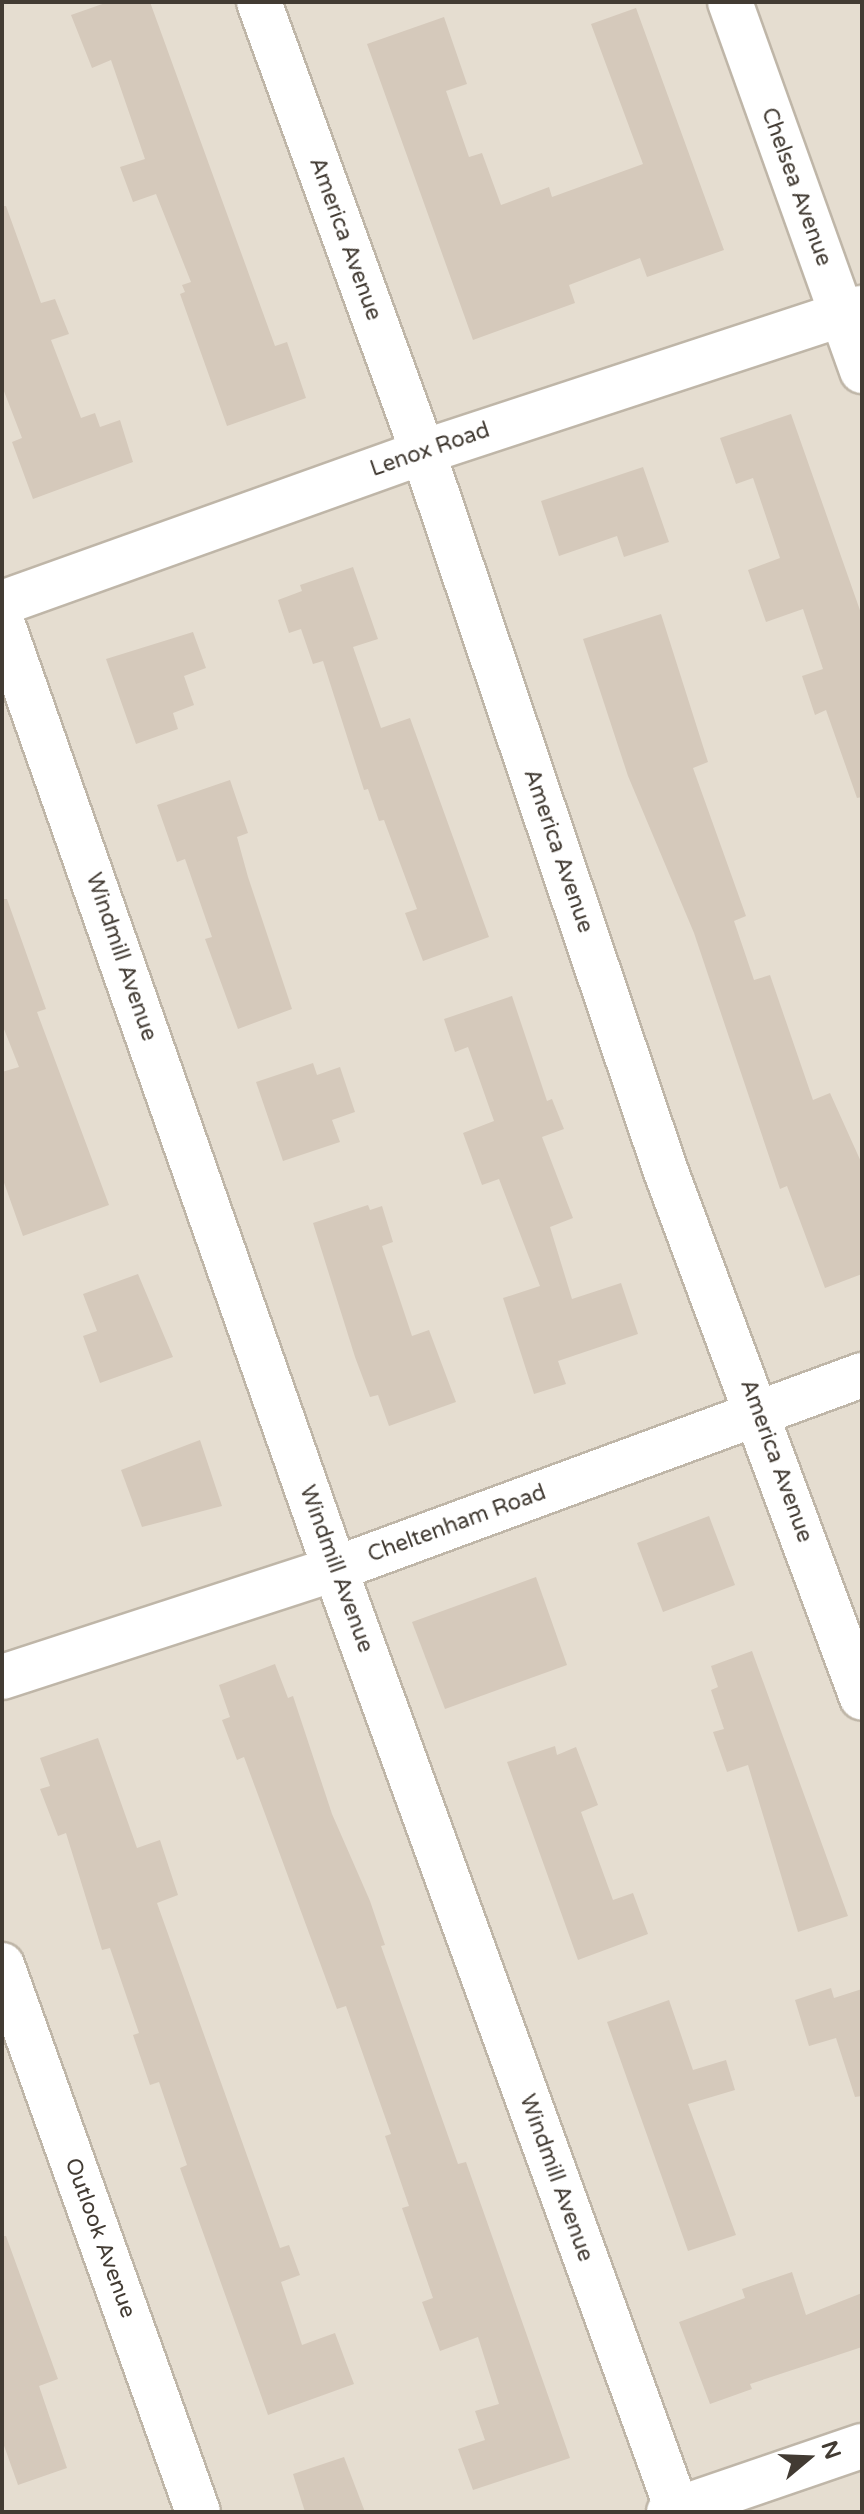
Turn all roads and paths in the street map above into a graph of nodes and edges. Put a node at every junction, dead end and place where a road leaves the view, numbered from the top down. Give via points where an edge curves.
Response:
1 (259, 2) edge
2 (730, 2) edge
3 (852, 312) edge
4 (862, 371) edge
5 (423, 452) junction
6 (2, 603) edge
7 (2, 622) edge
8 (862, 1375) edge
9 (758, 1413) junction
10 (335, 1569) junction
11 (2, 1677) edge
12 (862, 1698) edge
13 (2, 1965) edge
14 (862, 2446) edge
15 (675, 2511) edge
16 (198, 2512) edge

1 - 5 street, America Avenue
2 - 3 street, Chelsea Avenue
3 - 4 street, Chelsea Avenue
3 - 5 street, Lenox Road via 775,332
5 - 6 street, Lenox Road
5 - 9 street, America Avenue via 665,1169
7 - 10 street, Windmill Avenue
8 - 9 street, Cheltenham Road
9 - 10 street, Cheltenham Road
9 - 12 street, America Avenue
10 - 11 street, Cheltenham Road
10 - 15 street, Windmill Avenue
13 - 16 street, Outlook Avenue
14 - 15 street

